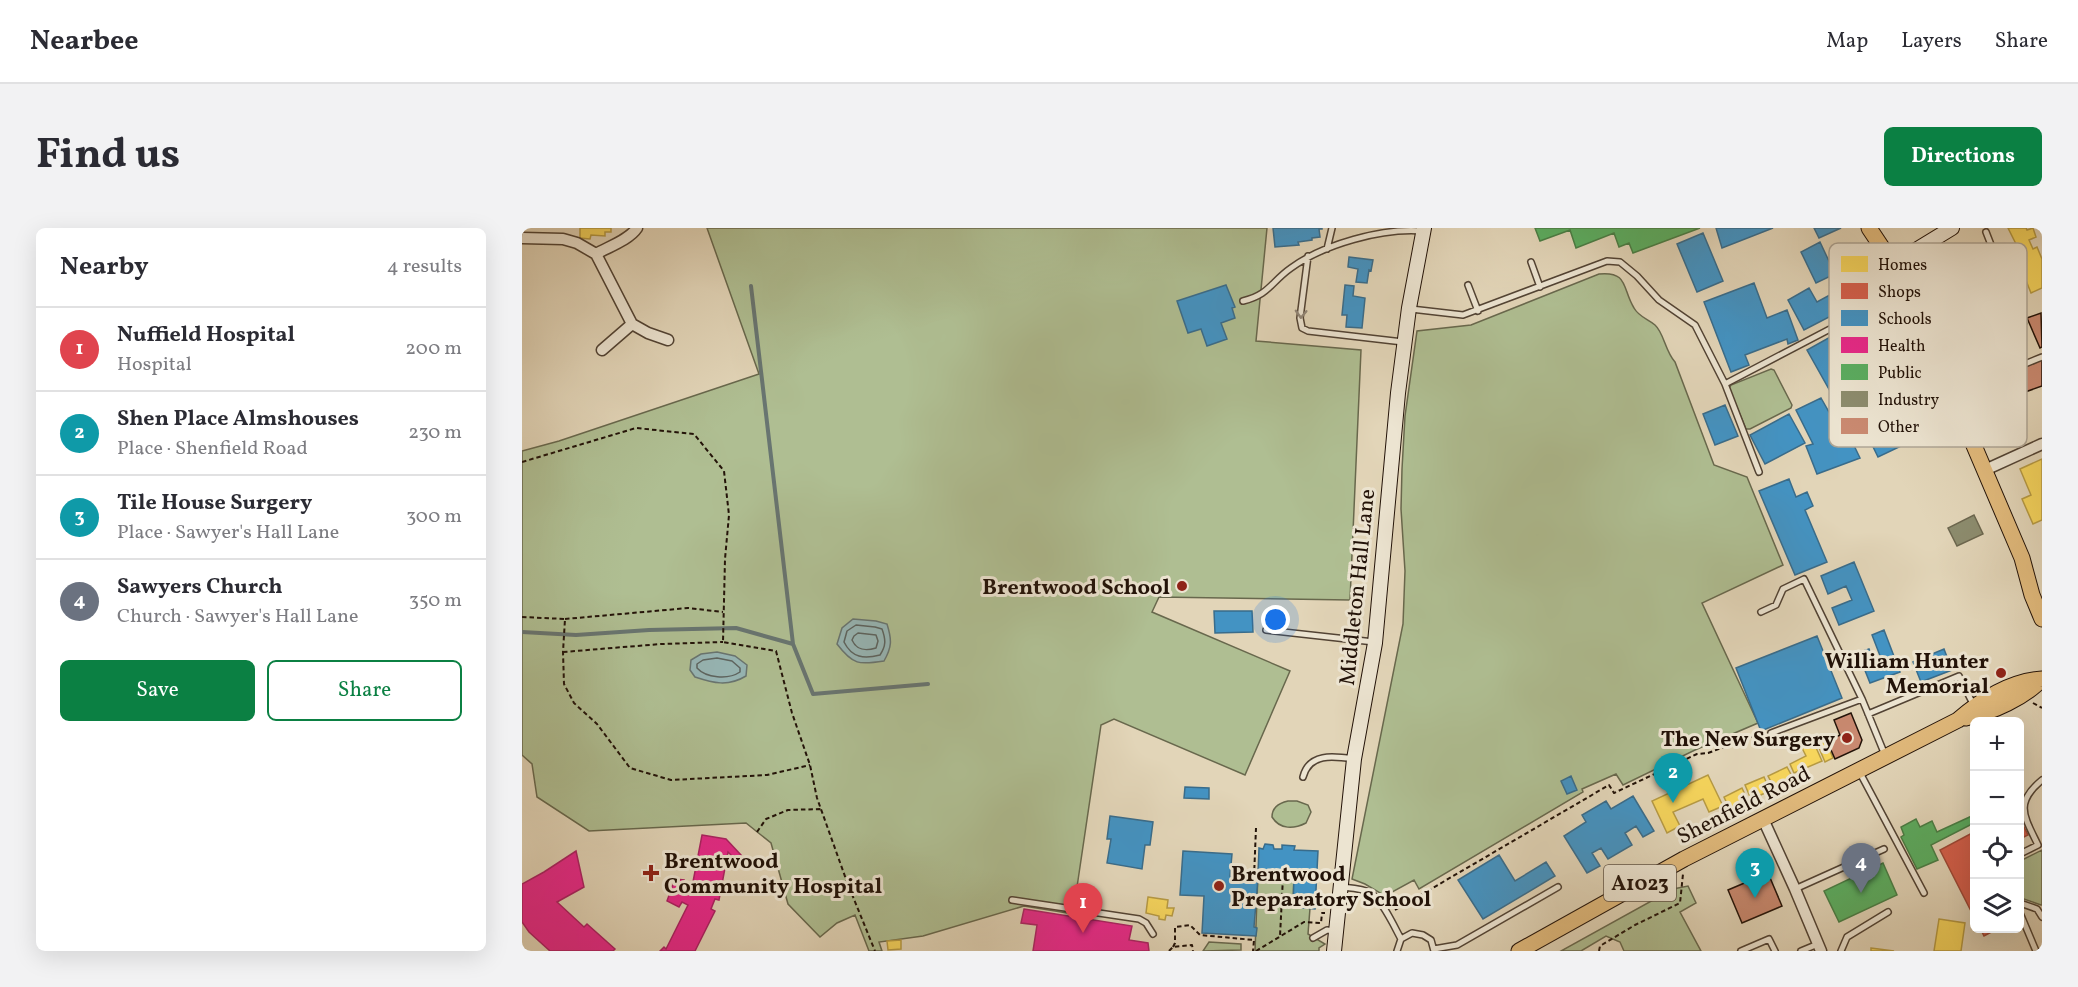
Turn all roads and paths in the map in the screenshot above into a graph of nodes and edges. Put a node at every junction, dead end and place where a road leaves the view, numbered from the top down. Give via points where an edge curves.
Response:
1 (637, 228) edge
2 (1332, 228) edge
3 (1869, 228) edge
4 (1952, 228) edge
5 (1424, 230) edge
6 (1986, 232) dead end
7 (522, 238) edge
8 (1879, 243) edge
9 (1927, 243) edge
10 (1990, 243) edge
11 (1327, 249) junction
12 (596, 254) junction
13 (1308, 256) junction
14 (1531, 262) dead end
15 (1468, 285) dead end
16 (1540, 287) junction
17 (1243, 301) dead end
18 (1409, 308) junction
19 (1478, 311) junction
20 (632, 324) junction
21 (1829, 330) edge
22 (668, 340) dead end
23 (1404, 342) junction
24 (602, 350) dead end
25 (2042, 357) edge
26 (2027, 363) edge
27 (1725, 384) junction
28 (2042, 444) edge
29 (1975, 447) edge
30 (522, 462) edge
31 (1985, 470) junction
32 (1760, 472) dead end
33 (2022, 558) junction
34 (2042, 589) edge
35 (723, 612) junction
36 (1761, 612) dead end
37 (522, 617) edge
38 (2042, 619) edge
39 (565, 620) junction
40 (1266, 630) dead end
41 (723, 642) junction
42 (1375, 643) junction
43 (562, 652) junction
44 (2042, 679) edge
45 (1862, 699) junction
46 (1977, 710) junction
47 (1868, 714) junction
48 (1771, 733) joint
49 (1885, 756) junction
50 (1354, 759) junction
51 (810, 765) junction
52 (1858, 770) junction
53 (1303, 777) dead end
54 (2042, 780) edge
55 (2024, 800) edge
56 (820, 808) junction
57 (2024, 814) edge
58 (1763, 819) junction
59 (1256, 828) dead end
60 (758, 832) dead end
61 (1884, 849) dead end
62 (2024, 852) edge
63 (1684, 859) junction
64 (1340, 886) junction
65 (1558, 887) dead end
66 (1795, 889) junction
67 (1924, 893) dead end
68 (1012, 900) dead end
69 (2024, 905) edge
70 (1888, 912) dead end
71 (1338, 914) junction
72 (1387, 915) junction
73 (2042, 917) edge
74 (2024, 924) edge
75 (1336, 931) junction
76 (1153, 934) dead end
77 (1280, 936) junction
78 (1313, 938) dead end
79 (1401, 939) junction
80 (1173, 947) junction
81 (1820, 947) edge
82 (1434, 950) edge
83 (875, 951) edge
84 (1169, 951) edge
85 (1192, 951) edge
86 (1254, 951) edge
87 (1334, 951) edge
88 (1397, 951) edge
89 (1519, 951) edge
90 (1599, 951) edge
91 (1741, 951) edge
92 (1774, 951) edge
93 (1801, 951) edge
94 (1841, 951) edge
95 (2036, 951) edge

1 - 12 street
2 - 11 lane
3 - 8 main road
4 - 9 street
5 - 11 lane via 1403,229
5 - 18 street, Middleton Hall Lane
6 - 10 lane
7 - 12 street via 563,239
11 - 13 lane
12 - 20 street
13 - 17 lane via 1263,294
13 -> 23 lane via 1302,327 1308,332
14 - 16 lane
15 - 19 lane
16 - 19 lane
16 - 27 lane via 1606,261 1620,262 1659,300 1695,326
18 - 19 lane via 1463,315
18 - 23 street, Middleton Hall Lane
20 - 22 street
20 - 24 street
21 - 27 lane
23 - 42 street, Middleton Hall Lane
25 - 26 lane
27 - 32 lane
28 - 31 street
29 - 31 main road
30 - 35 path via 636,428 694,434 724,471 729,514
31 - 33 main road
33 - 34 main road
33 - 38 main road
35 - 39 path via 688,608
35 - 41 path
36 - 45 lane via 1776,605 1783,589 1804,579
37 - 39 path
39 - 43 path
40 - 42 lane
41 - 43 path
41 - 51 path via 776,651
42 - 50 street, Middleton Hall Lane
43 - 51 path via 564,684 574,703 597,724 630,768 671,780 767,775
44 - 46 main road, Shenfield Road / A1023 via 2028,692
44 - 46 main road, Shenfield Road / A1023 via 2025,680
45 - 47 lane
45 - 48 lane
46 - 47 lane via 1959,676
46 - 49 main road, Shenfield Road / A1023
47 - 49 lane
48 - 72 path via 1697,754 1614,793 1609,785
49 - 52 main road, Shenfield Road / A1023
50 - 53 lane via 1320,759 1308,765
50 - 64 street, Middleton Hall Lane
51 - 56 path
52 - 58 main road, Shenfield Road / A1023
52 - 67 lane
54 - 55 lane
56 - 60 path via 788,810 766,819
56 - 83 path
57 - 62 lane via 2038,845
58 - 63 main road, Shenfield Road / A1023
58 - 66 street
59 - 77 path via 1254,876 1283,877
61 - 66 lane
63 - 89 main road, Shenfield Road / A1023
63 - 90 path via 1680,903 1617,934
64 - 71 street, Middleton Hall Lane
64 - 72 lane via 1372,893
65 - 82 lane via 1457,945
66 - 81 street
68 - 76 lane via 1138,919
69 - 73 lane via 2037,909
70 - 94 lane via 1847,937
71 - 75 street, Middleton Hall Lane
71 - 77 path via 1322,913 1321,923 1304,922
72 - 79 lane
74 - 95 lane
75 - 78 lane via 1328,930
75 - 87 street, Middleton Hall Lane
77 - 86 path
79 - 82 lane via 1412,933 1423,935 1431,940
79 - 88 lane
80 - 84 path
80 - 85 path via 1192,945
80 - 86 path via 1175,927 1190,926 1200,935 1254,938
81 - 93 lane
91 - 92 lane via 1769,939

